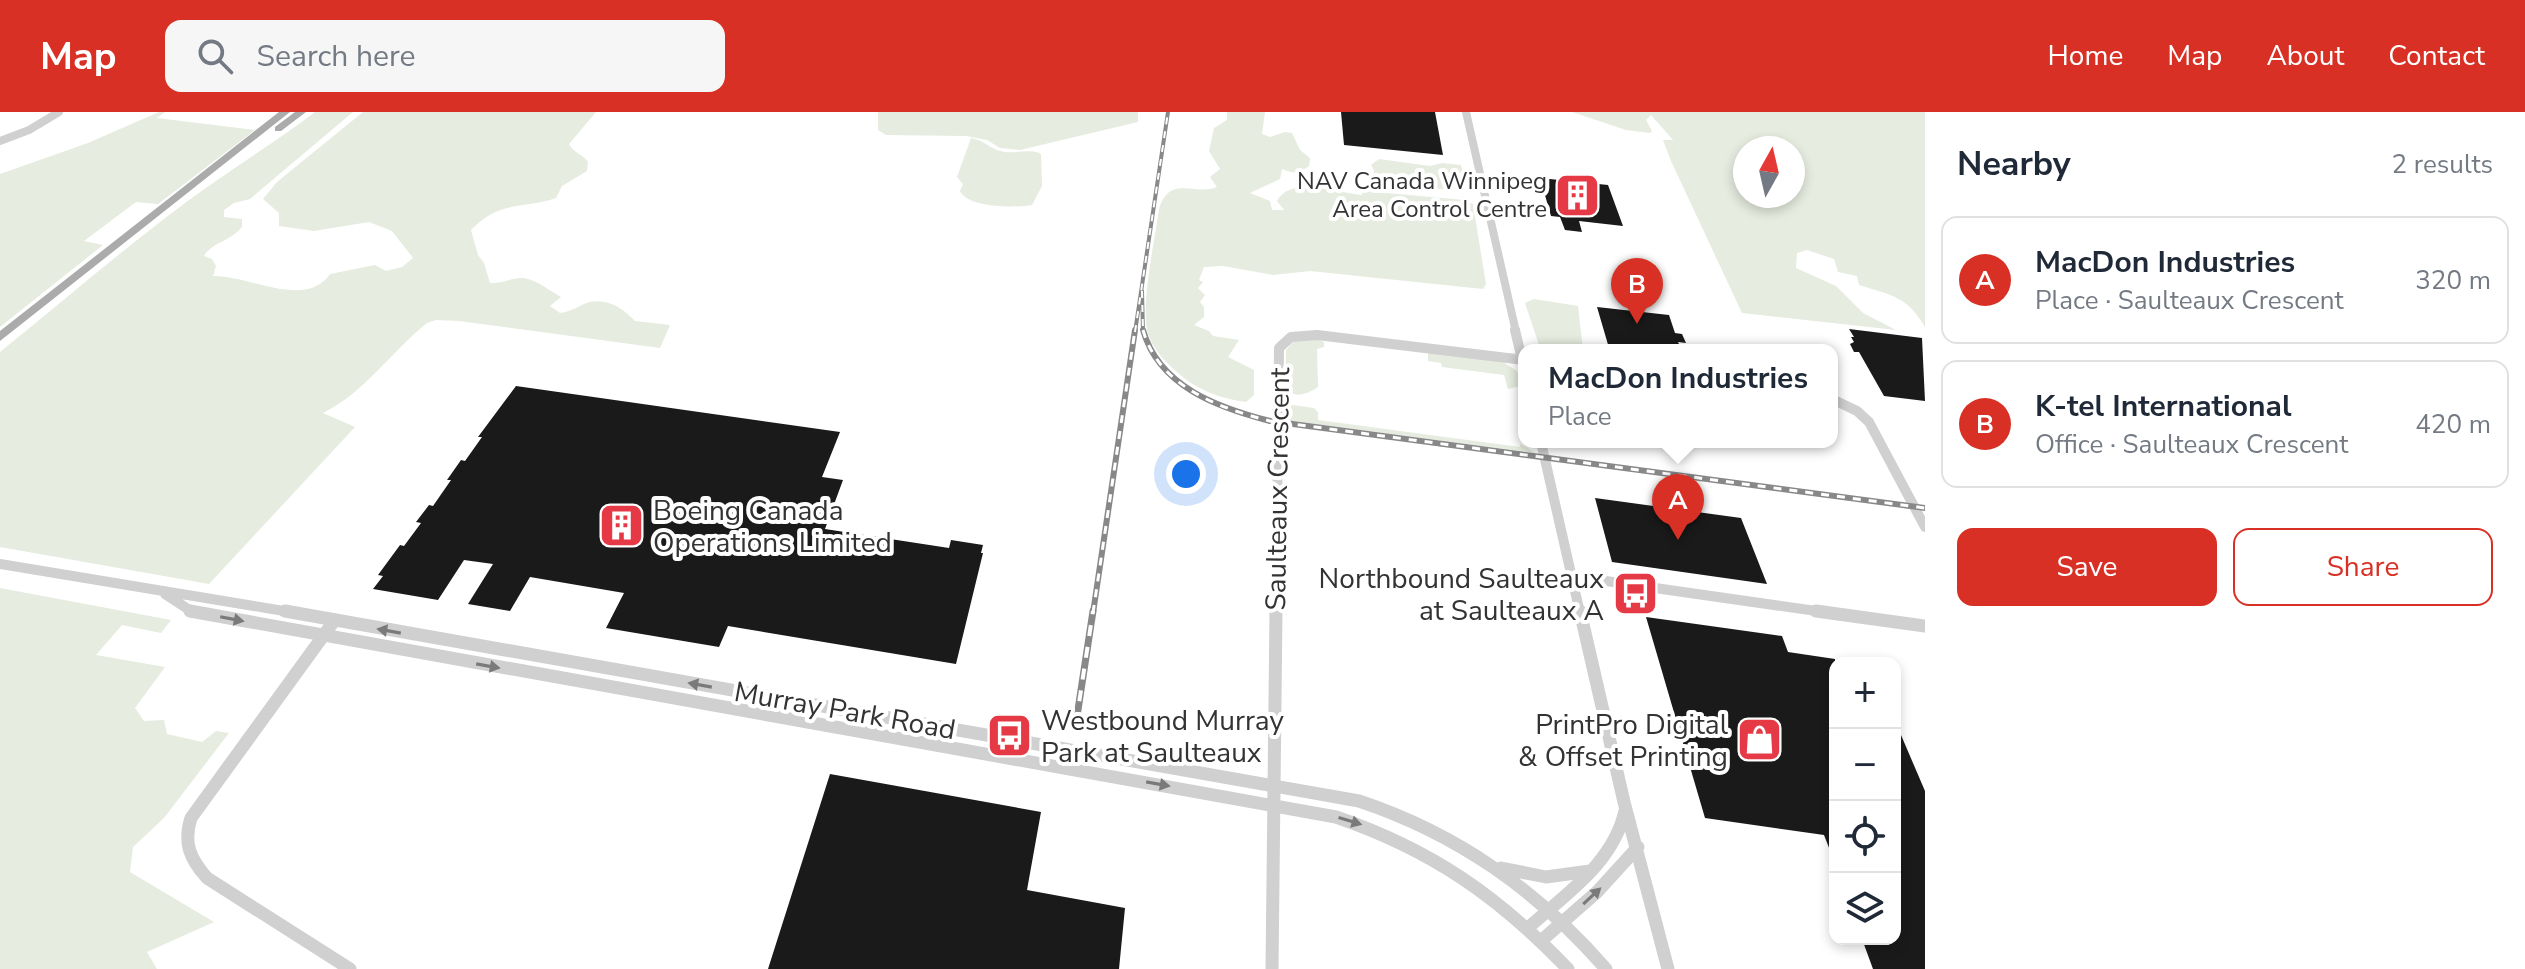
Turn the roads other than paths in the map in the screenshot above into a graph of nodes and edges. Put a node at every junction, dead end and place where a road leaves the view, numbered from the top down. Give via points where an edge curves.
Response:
1 (59, 112) edge
2 (285, 112) edge
3 (301, 112) edge
4 (1466, 112) edge
5 (0, 141) edge
6 (175, 199) junction
7 (0, 337) edge
8 (1519, 344) edge
9 (1518, 362) edge
10 (1838, 401) edge
11 (1542, 448) edge
12 (1925, 527) edge
13 (0, 564) edge
14 (1571, 576) junction
15 (161, 592) junction
16 (334, 621) junction
17 (1925, 626) edge
18 (322, 636) junction
19 (1020, 741) junction
20 (996, 756) junction
21 (1273, 785) junction
22 (1274, 805) junction
23 (1626, 809) junction
24 (1638, 847) junction
25 (1495, 866) junction
26 (1591, 871) junction
27 (1549, 910) junction
28 (1563, 923) junction
29 (1529, 927) junction
30 (1542, 940) junction
31 (350, 969) edge
32 (1272, 969) edge
33 (1568, 969) edge
34 (1606, 969) edge
35 (1668, 969) edge

1 - 5 street
2 - 6 main road
3 - 6 main road
4 - 8 street
6 - 7 main road
9 - 21 street, Saulteaux Crescent via 1317,335 1297,335 1281,344
10 - 12 street via 1869,422
11 - 14 street
13 - 15 street, Murray Park Road
14 - 17 street
14 - 23 street
15 - 16 street, Murray Park Road
15 -> 18 street, Murray Park Road via 191,611
16 - 18 street
19 -> 16 street, Murray Park Road
18 -> 20 street, Murray Park Road
18 - 31 street via 191,818 186,848 189,860 207,878
19 - 20 street
19 - 21 street, Murray Park Road
20 -> 22 street, Murray Park Road
21 - 22 street
21 - 25 street, Murray Park Road via 1386,809 1439,831
22 -> 29 street, Murray Park Road via 1336,817 1416,847 1480,885
22 - 32 street
23 - 24 street
23 - 26 street via 1612,849
28 -> 24 street
24 - 35 street
25 - 26 street via 1546,877
25 - 27 street, Murray Park Road
26 - 27 street
27 - 28 street, Murray Park Road
27 - 29 street
28 - 30 street
28 - 34 street, Murray Park Road
29 - 30 street, Murray Park Road
30 - 33 street, Murray Park Road

